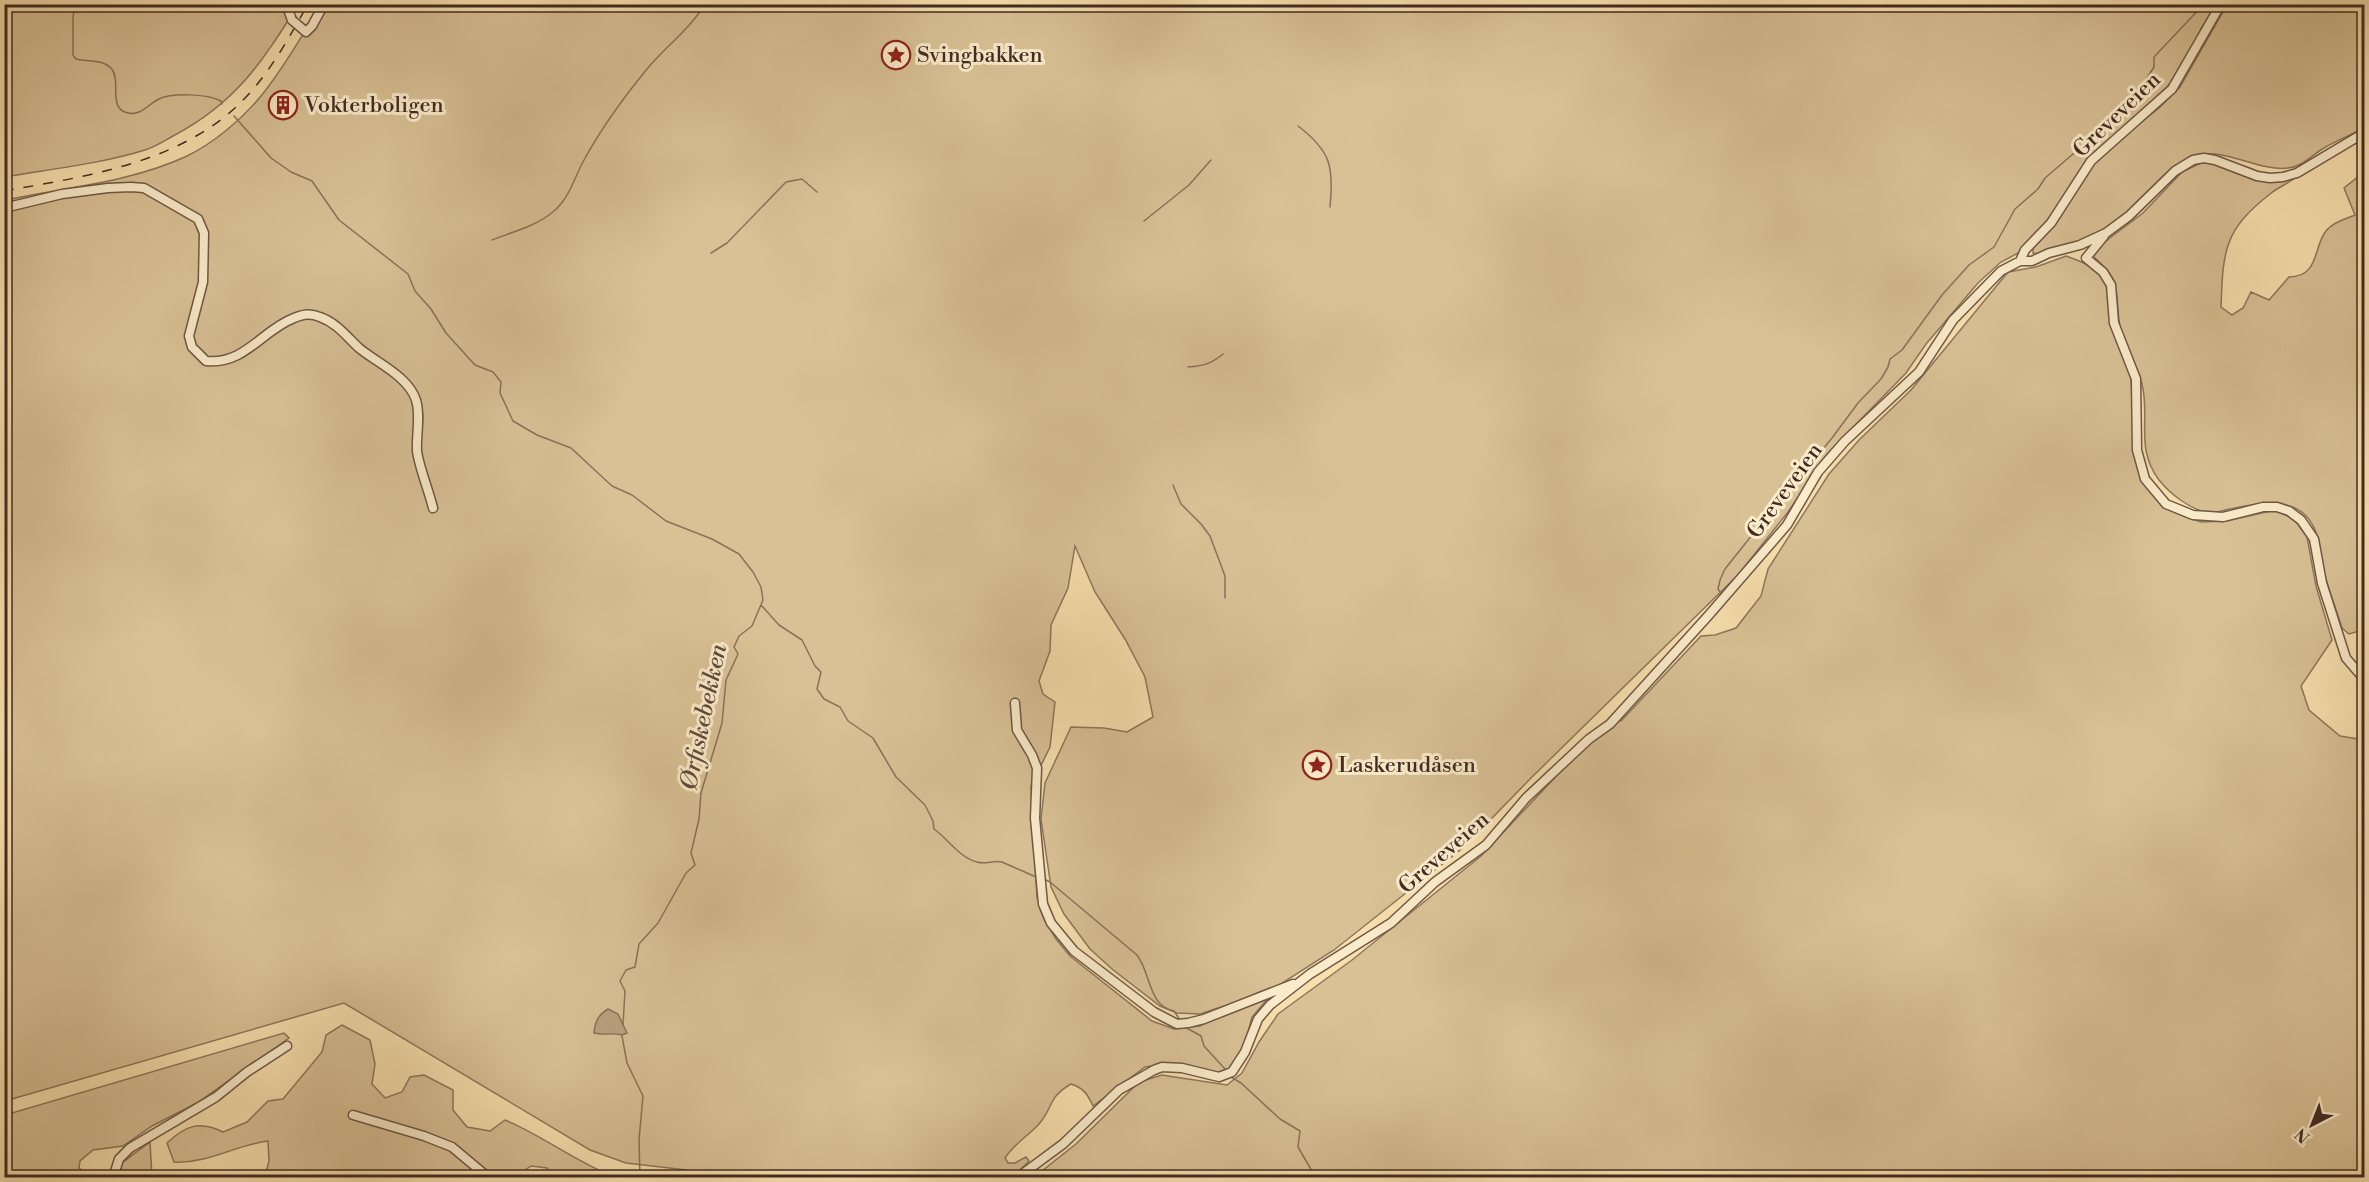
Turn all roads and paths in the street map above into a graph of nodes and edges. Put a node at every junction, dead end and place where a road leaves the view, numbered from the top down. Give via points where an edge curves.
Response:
1 (291, 4) edge
2 (324, 4) edge
3 (2220, 4) edge
4 (2364, 133) edge
5 (4, 208) edge
6 (2106, 233) junction
7 (2020, 261) junction
8 (433, 508) dead end
9 (2364, 679) edge
10 (1015, 703) dead end
11 (1302, 980) junction
12 (287, 1046) dead end
13 (353, 1115) dead end
14 (113, 1178) edge
15 (489, 1178) edge
16 (1017, 1178) edge

1 - 2 street via 289,12 306,32
3 - 7 street, Greveveien via 2172,89 2091,161 2051,223 2025,250
4 - 6 street via 2297,173 2283,177 2257,176 2210,159 2193,160 2175,171
5 - 8 street via 62,194 131,187 144,188 189,212 198,219 204,233 203,282 189,336 192,347 206,362 220,363 237,356 284,322 308,313 341,329 410,389 416,399 419,459
6 - 7 street via 2032,261
6 - 9 street via 2086,258 2111,285 2114,323 2136,379 2137,450 2145,479 2166,504 2193,515 2223,516 2277,507 2301,520 2314,539 2322,583 2346,658
7 - 11 street, Greveveien via 2001,271 1971,300 1919,372 1845,441 1818,472 1787,525 1610,724 1526,798 1486,846 1435,882 1391,923
10 - 11 street, Greveveien via 1017,730 1036,768 1035,818 1043,904 1051,923 1074,951 1172,1022 1204,1019
11 - 16 street, Greveveien via 1261,1014 1232,1072 1219,1077 1182,1068 1154,1070 1119,1089 1063,1144
12 - 14 street via 216,1097 130,1148 119,1159
13 - 15 street via 452,1147

